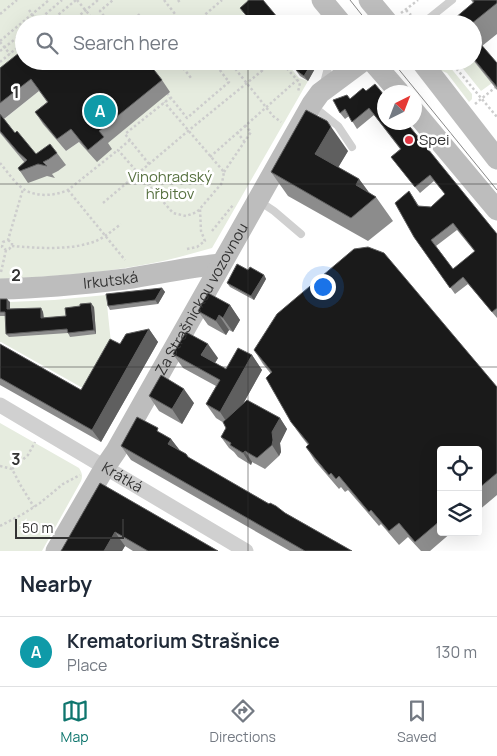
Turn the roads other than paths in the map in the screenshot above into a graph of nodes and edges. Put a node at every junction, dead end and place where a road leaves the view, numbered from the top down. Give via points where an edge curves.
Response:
1 (322, 0) edge
2 (369, 0) edge
3 (452, 0) edge
4 (334, 15) edge
5 (382, 15) edge
6 (433, 15) edge
7 (328, 70) edge
8 (350, 70) edge
9 (380, 70) edge
10 (428, 70) edge
11 (393, 85) edge
12 (309, 98) junction
13 (422, 121) edge
14 (352, 147) dead end
15 (497, 159) edge
16 (247, 199) junction
17 (497, 210) edge
18 (301, 234) dead end
19 (221, 264) junction
20 (0, 289) edge
21 (0, 405) edge
22 (96, 469) junction
23 (56, 551) edge
24 (246, 551) edge

1 - 4 street
2 - 5 street
3 - 6 lane
7 - 12 lane
8 - 12 street, Za Strašnickou vozovnou
9 - 11 street
10 - 15 street
12 - 14 lane via 338,126
12 - 16 street, Za Strašnickou vozovnou
13 - 17 street
16 - 18 lane via 274,211
16 - 19 street, Za Strašnickou vozovnou
19 - 20 street, Irkutská via 126,279
19 - 22 street, Za Strašnickou vozovnou via 116,451
21 - 22 street, Krátká
22 - 23 street, Za Strašnickou vozovnou
22 - 24 street, Krátká

